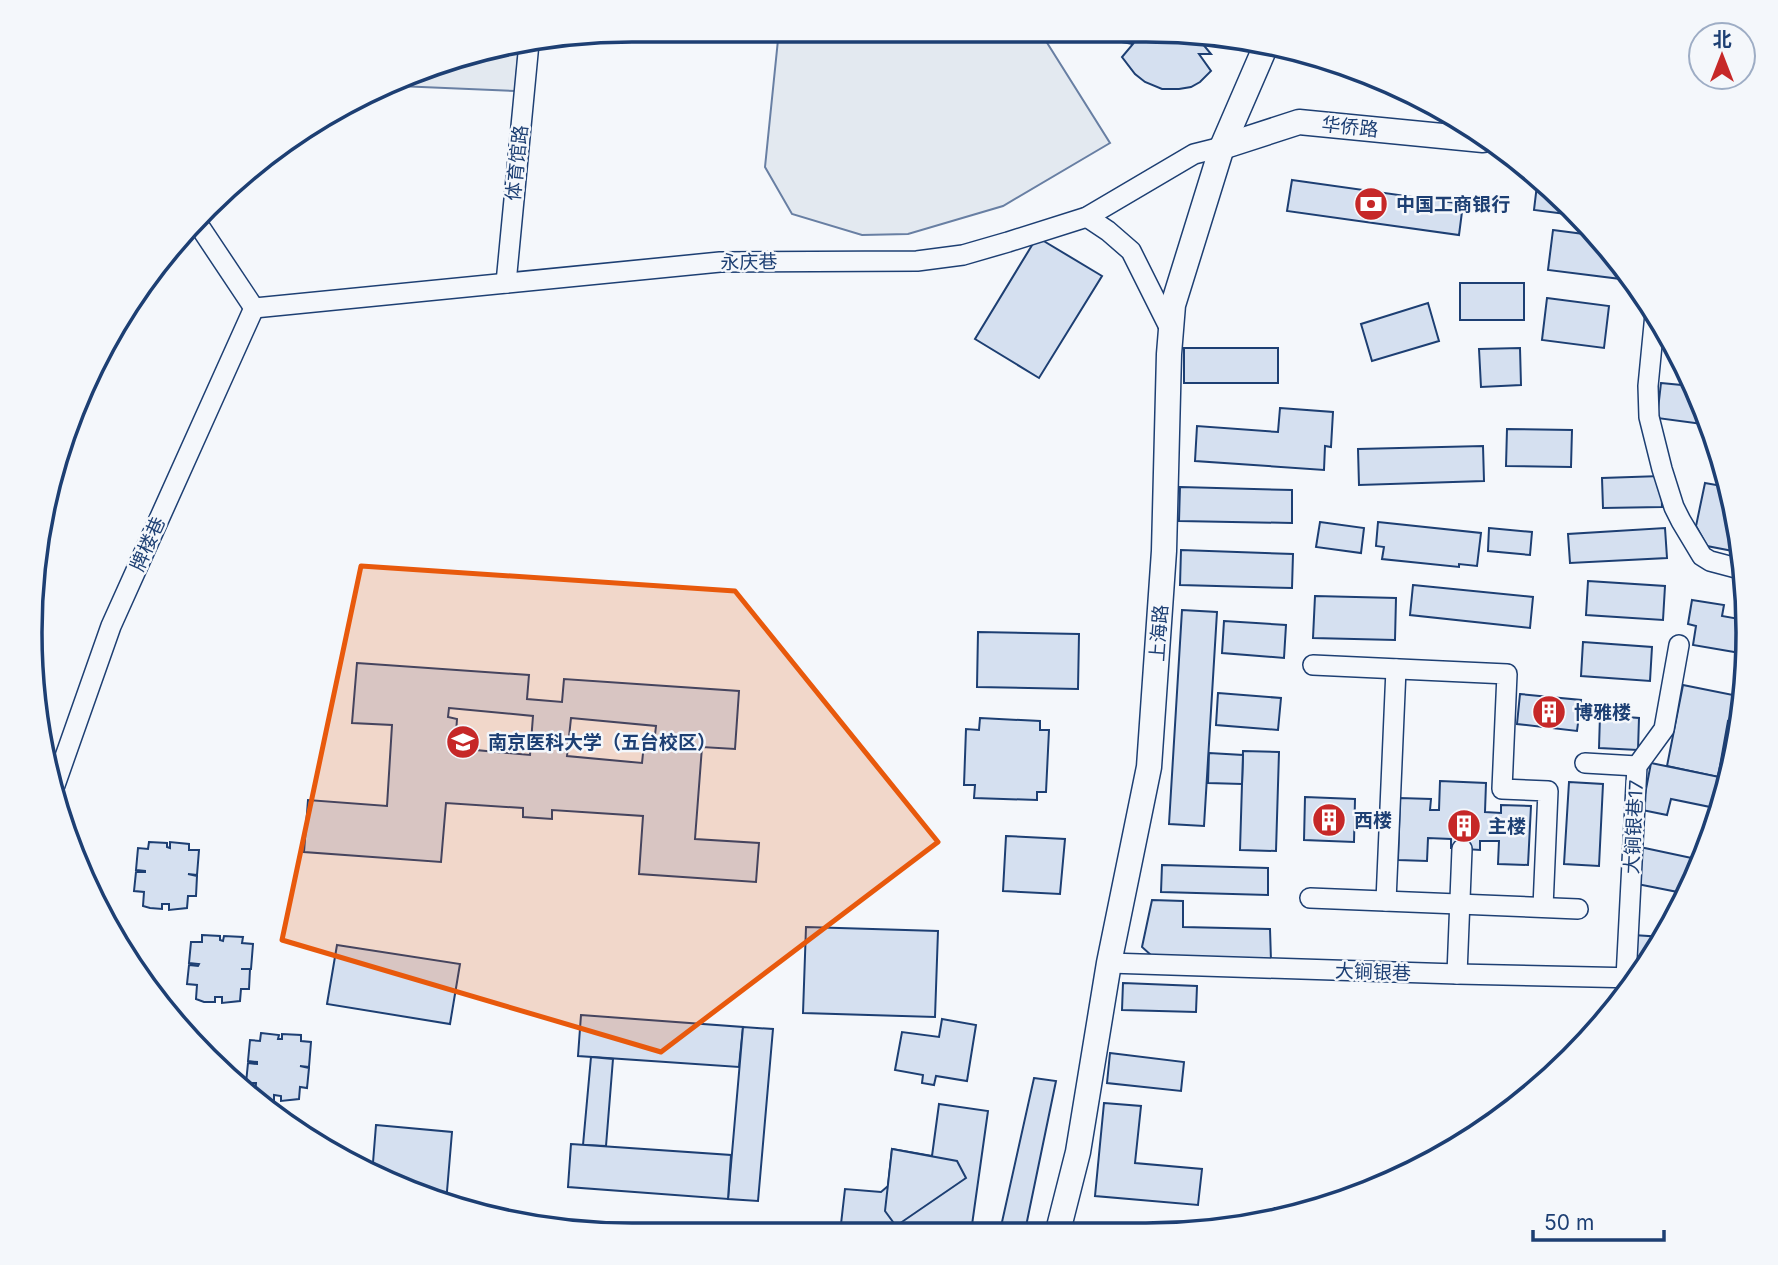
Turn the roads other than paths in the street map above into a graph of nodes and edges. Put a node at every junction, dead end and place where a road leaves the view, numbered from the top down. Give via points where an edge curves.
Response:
1 (528, 51) edge
2 (1263, 53) edge
3 (1469, 139) edge
4 (1222, 147) junction
5 (1087, 217) junction
6 (202, 229) edge
7 (506, 283) junction
8 (254, 308) junction
9 (1171, 331) junction
10 (1653, 331) edge
11 (1732, 567) edge
12 (1679, 645) dead end
13 (1313, 665) dead end
14 (1396, 668) junction
15 (1585, 763) dead end
16 (1637, 766) junction
17 (59, 773) edge
18 (1462, 849) dead end
19 (1310, 898) dead end
20 (1386, 901) junction
21 (1460, 904) junction
22 (1543, 907) junction
23 (1578, 909) dead end
24 (1110, 963) junction
25 (1632, 966) edge
26 (1457, 974) junction
27 (1624, 978) edge
28 (1060, 1223) edge

1 - 7 street, 体育馆路
2 - 4 main road, 上海路
3 - 4 main road, 华侨路 via 1299,122
4 - 5 street, 永庆巷 via 1194,154
4 - 9 main road, 上海路 via 1173,305
5 - 7 street, 永庆巷 via 962,255 917,261 720,261
5 - 9 street via 1131,250
6 - 8 street
7 - 8 street, 永庆巷
8 - 17 street, 牌楼巷 via 111,626
9 - 24 main road, 上海路 via 1164,551 1149,767
10 - 11 street via 1648,417 1674,507 1702,556
12 - 16 street, 大锏银巷17 via 1664,729
13 - 14 street
14 - 20 street
14 - 22 street via 1507,674 1502,789 1548,791
15 - 16 street
16 - 25 street, 大锏银巷17
18 - 21 street
19 - 20 street
20 - 21 street
21 - 22 street
21 - 26 street
22 - 23 street
24 - 26 street, 大锏银巷
24 - 28 main road, 上海路 via 1078,1152
26 - 27 street, 大锏银巷

